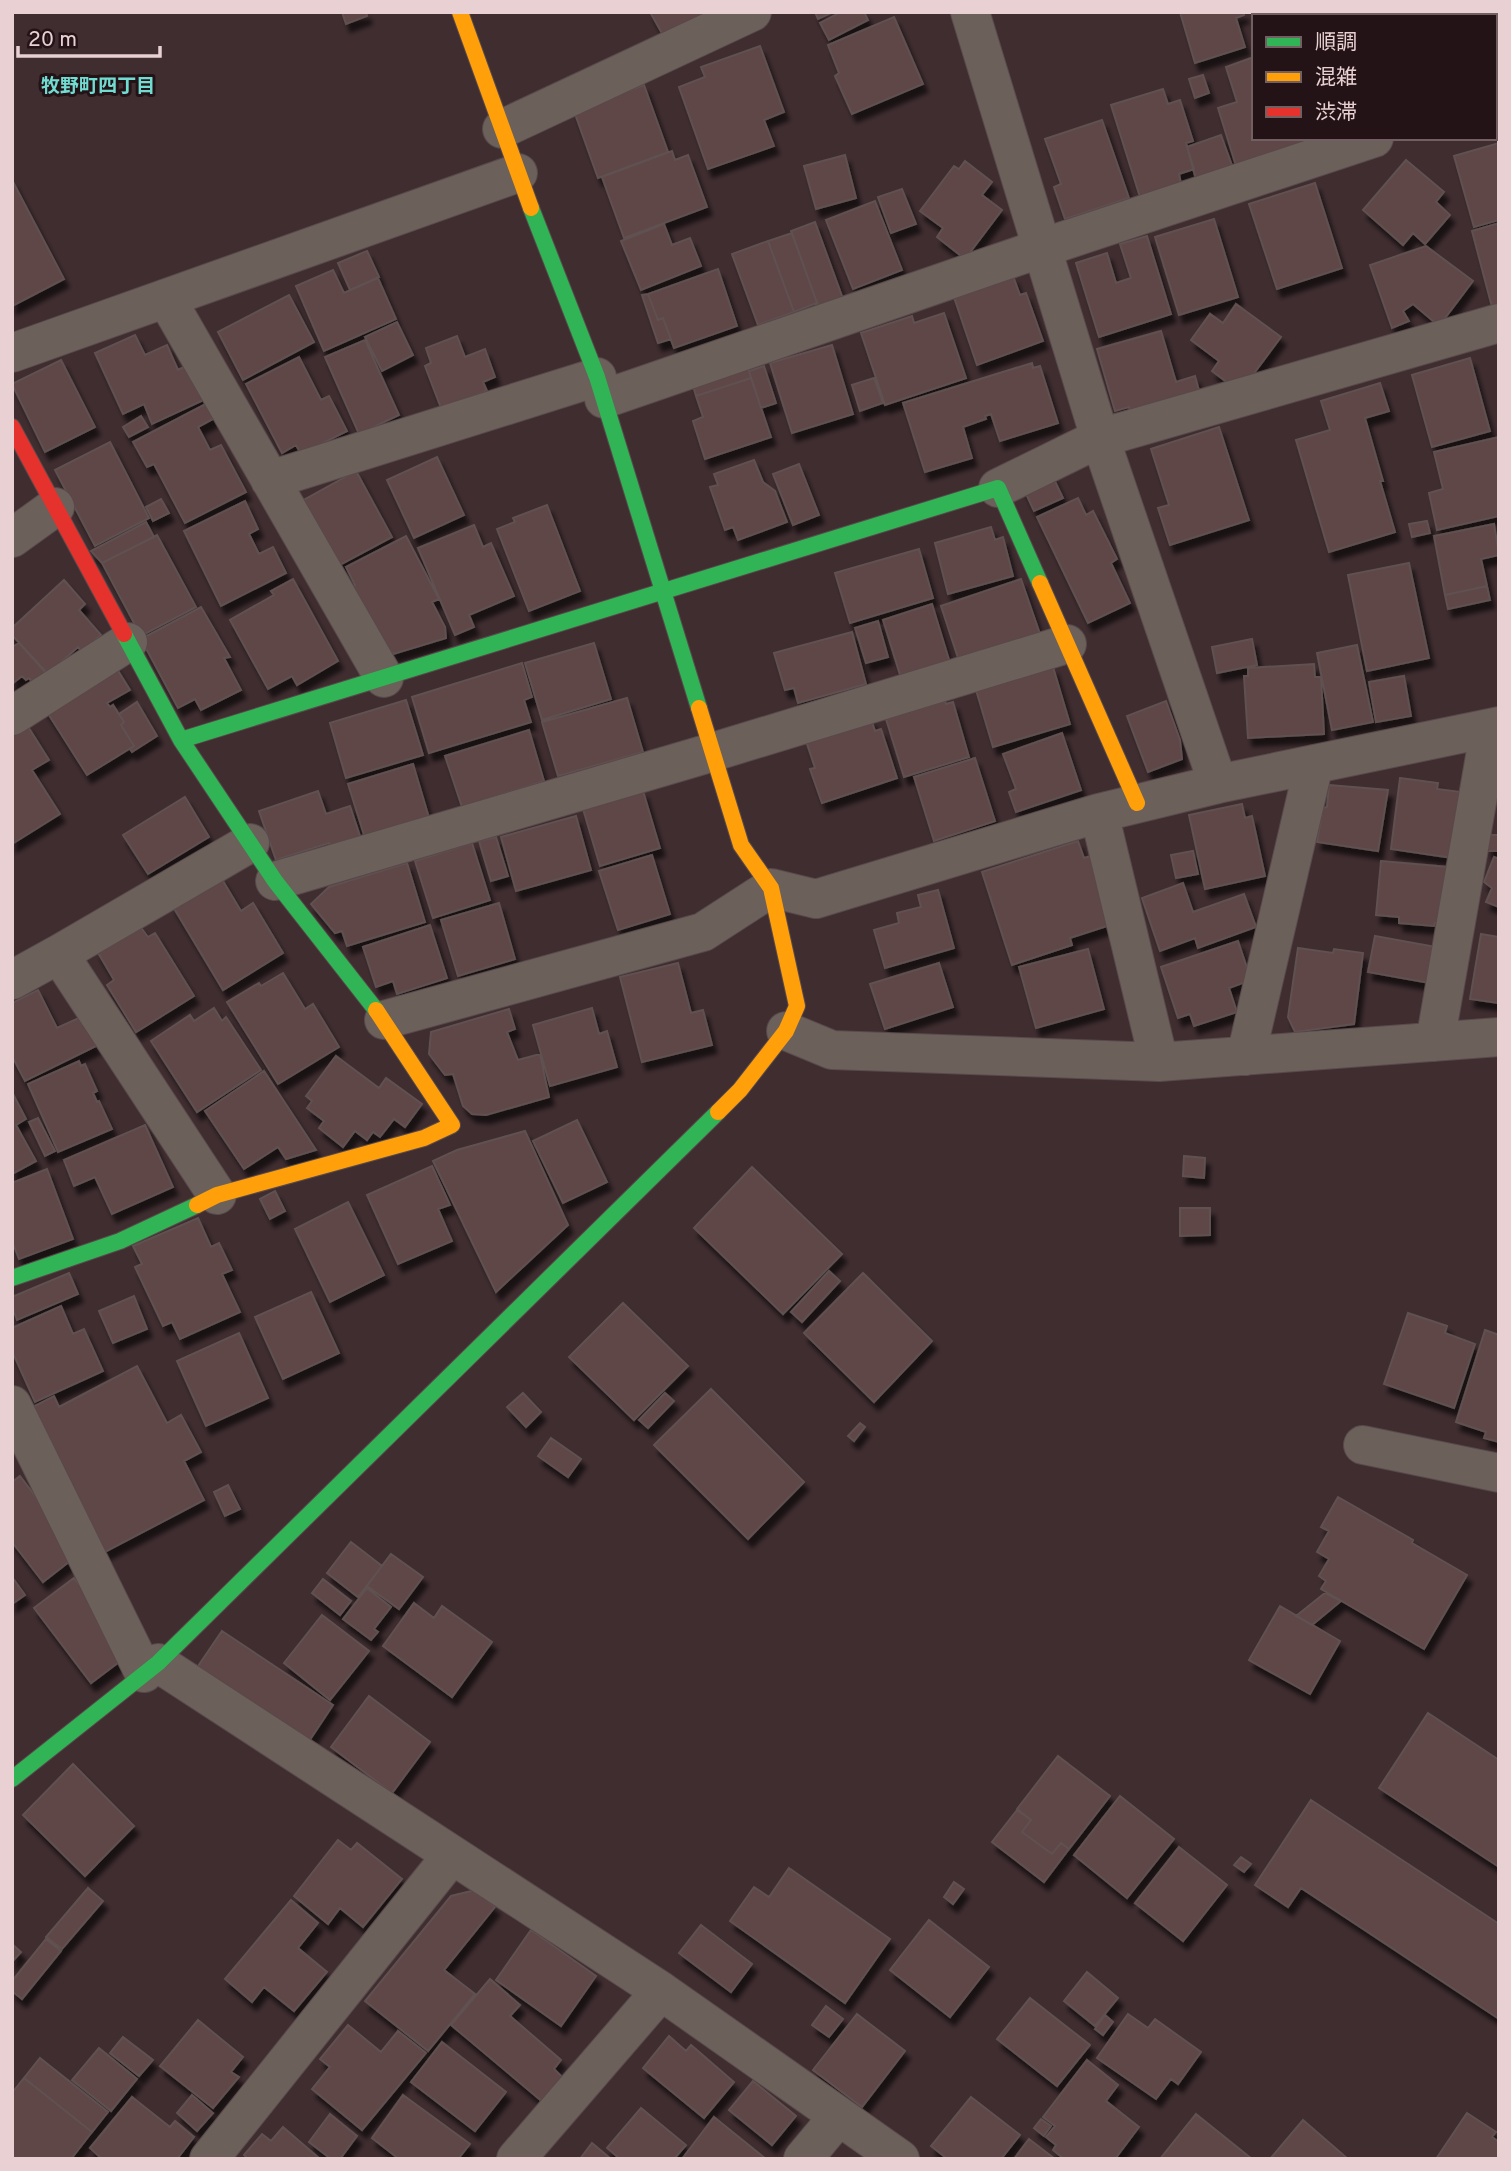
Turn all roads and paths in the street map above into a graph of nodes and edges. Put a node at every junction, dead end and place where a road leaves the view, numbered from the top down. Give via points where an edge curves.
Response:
1 (460, 12) edge
2 (752, 12) edge
3 (970, 12) edge
4 (502, 129) junction
5 (1368, 140) edge
6 (518, 173) junction
7 (1042, 247) junction
8 (166, 298) junction
9 (1499, 323) edge
10 (12, 353) edge
11 (600, 388) junction
12 (12, 427) edge
13 (1100, 438) junction
14 (270, 480) junction
15 (998, 488) junction
16 (55, 507) junction
17 (12, 538) edge
18 (664, 592) junction
19 (128, 642) junction
20 (1067, 644) junction
21 (384, 678) junction
22 (12, 716) edge
23 (1495, 727) edge
24 (181, 740) junction
25 (713, 752) junction
26 (1314, 764) junction
27 (1218, 784) junction
28 (1137, 803) junction
29 (1099, 813) junction
30 (250, 843) junction
31 (275, 881) junction
32 (771, 888) junction
33 (60, 954) junction
34 (12, 980) edge
35 (384, 1020) junction
36 (786, 1031) junction
37 (1499, 1037) edge
38 (1435, 1042) junction
39 (1246, 1056) junction
40 (1159, 1062) junction
41 (217, 1195) junction
42 (12, 1278) edge
43 (12, 1405) edge
44 (1363, 1445) dead end
45 (1499, 1474) edge
46 (151, 1668) junction
47 (12, 1779) edge
48 (452, 1855) junction
49 (661, 1991) junction
50 (838, 2117) junction
51 (209, 2159) edge
52 (516, 2159) edge
53 (803, 2159) edge
54 (900, 2159) edge

1 - 4 street
2 - 4 street
3 - 7 street
4 - 6 street
5 - 7 street
6 - 8 street
6 - 11 street
7 - 11 street
7 - 13 street
8 - 10 street
8 - 14 street
9 - 13 street
11 - 14 street
11 - 18 street
12 - 16 street
13 - 15 street
13 - 27 street
14 - 21 street
15 - 18 street
15 - 20 street
16 - 17 street
16 - 19 street
18 - 21 street
18 - 25 street
19 - 22 street
19 - 24 street
20 - 25 street
20 - 28 street
21 - 24 street
23 - 26 street
23 - 38 street
24 - 30 street
25 - 31 street
25 - 32 street via 741,845
26 - 27 street
26 - 39 street
27 - 28 street
28 - 29 street
29 - 32 street via 816,899
29 - 40 street
30 - 31 street
30 - 33 street
31 - 35 street
32 - 35 street via 703,932
32 - 36 street via 797,1006
33 - 34 street
33 - 41 street
35 - 41 street via 452,1125 424,1138
36 - 40 street via 832,1050
36 - 46 street via 740,1090
37 - 38 street
38 - 39 street
39 - 40 street
41 - 42 street via 120,1241
43 - 46 street
44 - 45 street
46 - 47 street
46 - 48 street
48 - 49 street
48 - 51 street
49 - 50 street
49 - 52 street
50 - 53 street
50 - 54 street

